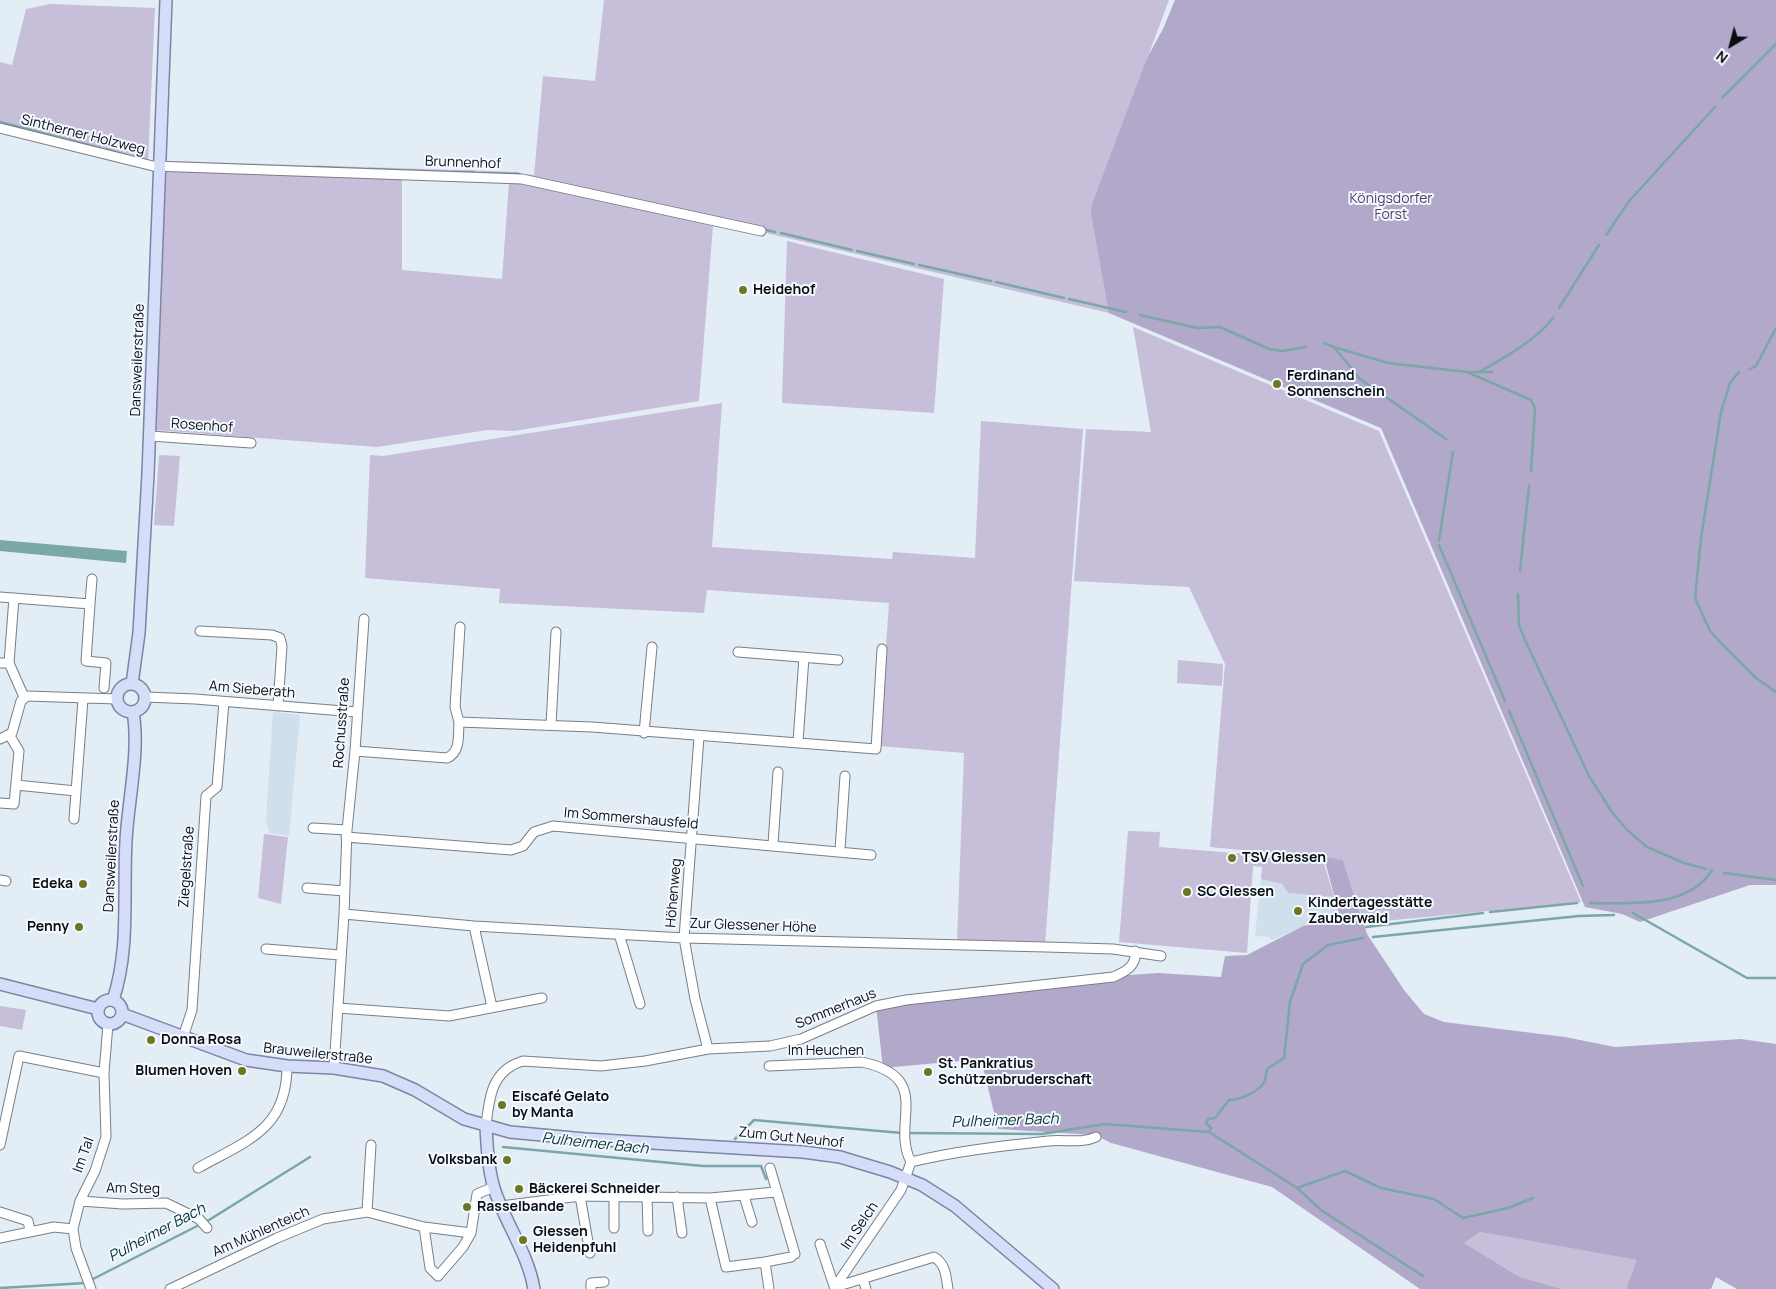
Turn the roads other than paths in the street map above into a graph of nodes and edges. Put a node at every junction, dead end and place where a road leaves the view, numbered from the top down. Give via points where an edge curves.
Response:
1 (166, 0) edge
2 (0, 128) edge
3 (160, 167) junction
4 (761, 231) dead end
5 (150, 436) junction
6 (251, 443) dead end
7 (92, 579) dead end
8 (0, 597) edge
9 (14, 598) junction
10 (90, 604) junction
11 (364, 618) dead end
12 (460, 627) dead end
13 (200, 631) dead end
14 (556, 632) dead end
15 (652, 647) dead end
16 (882, 649) dead end
17 (738, 652) dead end
18 (804, 657) junction
19 (838, 660) dead end
20 (4, 663) edge
21 (132, 684) junction
22 (104, 688) dead end
23 (24, 697) junction
24 (145, 697) junction
25 (117, 699) junction
26 (83, 700) junction
27 (224, 702) junction
28 (278, 706) junction
29 (132, 712) junction
30 (356, 712) junction
31 (459, 722) junction
32 (551, 726) junction
33 (644, 733) junction
34 (10, 736) junction
35 (699, 737) junction
36 (0, 739) edge
37 (798, 742) junction
38 (355, 751) junction
39 (778, 772) dead end
40 (845, 776) dead end
41 (16, 785) junction
42 (76, 791) junction
43 (0, 803) edge
44 (74, 820) dead end
45 (313, 828) dead end
46 (346, 834) junction
47 (693, 837) junction
48 (773, 844) junction
49 (840, 850) junction
50 (871, 855) dead end
51 (307, 888) dead end
52 (344, 891) junction
53 (344, 914) junction
54 (474, 926) junction
55 (620, 934) junction
56 (684, 938) junction
57 (266, 949) dead end
58 (1135, 951) junction
59 (340, 955) junction
60 (1161, 956) dead end
61 (0, 984) edge
62 (542, 998) dead end
63 (113, 1000) junction
64 (640, 1004) dead end
65 (492, 1007) junction
66 (338, 1008) junction
67 (98, 1009) junction
68 (122, 1014) junction
69 (108, 1024) junction
70 (183, 1037) junction
71 (708, 1049) junction
72 (287, 1066) junction
73 (769, 1066) dead end
74 (334, 1068) junction
75 (104, 1073) junction
76 (486, 1126) junction
77 (1096, 1137) dead end
78 (0, 1145) edge
79 (371, 1146) dead end
80 (911, 1162) junction
81 (198, 1168) dead end
82 (770, 1168) dead end
83 (906, 1177) junction
84 (494, 1187) junction
85 (776, 1192) junction
86 (614, 1195) junction
87 (580, 1196) junction
88 (647, 1196) junction
89 (744, 1196) junction
90 (677, 1197) junction
91 (710, 1198) junction
92 (80, 1201) junction
93 (501, 1206) junction
94 (0, 1212) edge
95 (367, 1212) junction
96 (752, 1222) dead end
97 (424, 1227) junction
98 (207, 1228) dead end
99 (614, 1228) dead end
100 (73, 1229) junction
101 (30, 1231) junction
102 (648, 1231) dead end
103 (682, 1233) dead end
104 (472, 1234) junction
105 (0, 1238) edge
106 (820, 1244) dead end
107 (590, 1254) dead end
108 (765, 1262) junction
109 (864, 1279) junction
110 (604, 1282) dead end
111 (90, 1288) edge
112 (835, 1288) edge
113 (170, 1289) edge
114 (534, 1289) edge
115 (592, 1289) edge
116 (769, 1289) edge
117 (866, 1289) edge
118 (948, 1289) edge
119 (1053, 1289) edge

1 - 3 main road, Dansweilerstraße
2 - 3 street, Sintherner Holzweg
3 - 4 street, Brunnenhof via 522,179
3 - 5 main road, Dansweilerstraße
5 - 6 street, Rosenhof
5 - 21 main road, Dansweilerstraße via 140,633
7 - 10 street
8 - 9 street
9 - 10 street
9 - 20 street
10 - 22 street via 86,661 106,663
11 - 30 street, Rochusstraße
12 - 31 street via 455,707
13 - 28 street via 280,638
14 - 32 street
15 - 33 street
16 - 37 street via 876,749
17 - 18 street
18 - 19 street
18 - 37 street
20 - 23 street
21 - 24 main road via 140,687
21 - 25 main road via 121,688
23 - 26 street
23 - 34 street
24 - 27 street, Am Sieberath
24 - 29 main road via 143,705
25 - 26 street
25 - 29 main road via 121,707
26 - 42 street
27 - 28 street, Am Sieberath
27 - 70 street, Ziegelstraße via 217,787 206,796 192,1010
28 - 30 street, Am Sieberath
29 - 63 main road, Dansweilerstraße via 133,753 122,947
30 - 38 street, Rochusstraße
31 - 32 street
31 - 38 street via 458,748 453,756 447,758
32 - 33 street
33 - 35 street
34 - 36 street
34 - 41 street via 19,751
35 - 37 street
35 - 47 street, Höhenweg
38 - 46 street, Rochusstraße
39 - 48 street
40 - 49 street
41 - 42 street
41 - 43 street via 14,804
42 - 44 street
45 - 46 street
46 - 47 street, Im Sommershausfeld via 511,850 523,846 534,832 553,826
46 - 52 street, Rochusstraße
47 - 48 street, Im Sommershausfeld
47 - 56 street, Höhenweg
48 - 49 street, Im Sommershausfeld
49 - 50 street, Im Sommershausfeld
51 - 52 street
52 - 53 street, Rochusstraße
53 - 54 street, Zur Glessener Höhe
53 - 59 street, Rochusstraße
54 - 55 street, Zur Glessener Höhe
54 - 65 street
55 - 56 street, Zur Glessener Höhe
55 - 64 street
56 - 58 street, Zur Glessener Höhe
56 - 71 street, Höhenweg
57 - 59 street
58 - 60 street, Zur Glessener Höhe
58 - 71 street, Sommerhaus via 1135,960 1124,972 1102,980 906,1000 876,1006 802,1039 770,1046
59 - 66 street, Rochusstraße
61 - 67 main road
62 - 65 street
63 - 67 main road via 105,1000
63 - 68 main road via 119,1004
65 - 66 street via 449,1016
66 - 74 street, Rochusstraße
67 - 69 main road via 98,1017
68 - 69 main road via 119,1021
68 - 70 main road, Brauweilerstraße
69 - 75 street, Im Tal
70 - 72 main road, Brauweilerstraße via 246,1060
71 - 76 street, Sommerhaus via 602,1066 523,1061 511,1065 502,1071 495,1084
72 - 74 main road, Brauweilerstraße
72 - 81 street via 282,1105 272,1121 247,1140
73 - 80 street, Im Heuchen via 862,1062 888,1070 901,1083 905,1097 907,1150
74 - 76 main road, Brauweilerstraße via 383,1076 415,1090 464,1119
75 - 78 street via 19,1056
75 - 92 street, Im Tal via 106,1137 95,1171
76 - 83 main road, Zum Gut Neuhof via 545,1136 803,1152 840,1157
76 - 84 main road
77 - 80 street via 1086,1142 1058,1140 994,1147
79 - 95 street
80 - 83 street
82 - 85 street
83 - 112 street, Im Selch via 901,1190
83 - 119 main road, Zum Gut Neuhof via 955,1206
84 - 93 main road
84 - 104 street via 477,1194
85 - 89 street
85 - 108 street via 793,1256
86 - 87 street
86 - 88 street
86 - 99 street
87 - 93 street
87 - 107 street
88 - 90 street
88 - 102 street
89 - 91 street
89 - 96 street
90 - 91 street
90 - 103 street
91 - 108 street via 726,1267
92 - 98 street, Am Steg via 166,1203 199,1219
92 - 100 street, Im Tal
93 - 114 main road via 531,1273
94 - 101 street via 28,1221
95 - 97 street, Am Mühlenteich
95 - 113 street, Am Mühlenteich via 323,1219
97 - 104 street, Am Mühlenteich
97 - 104 street via 430,1268 438,1276
100 - 101 street via 54,1227
100 - 111 street, Im Tal
101 - 105 street
106 - 112 street
108 - 116 street
109 - 112 street
109 - 117 street
109 - 118 street via 934,1258 944,1267
110 - 115 street via 591,1283

